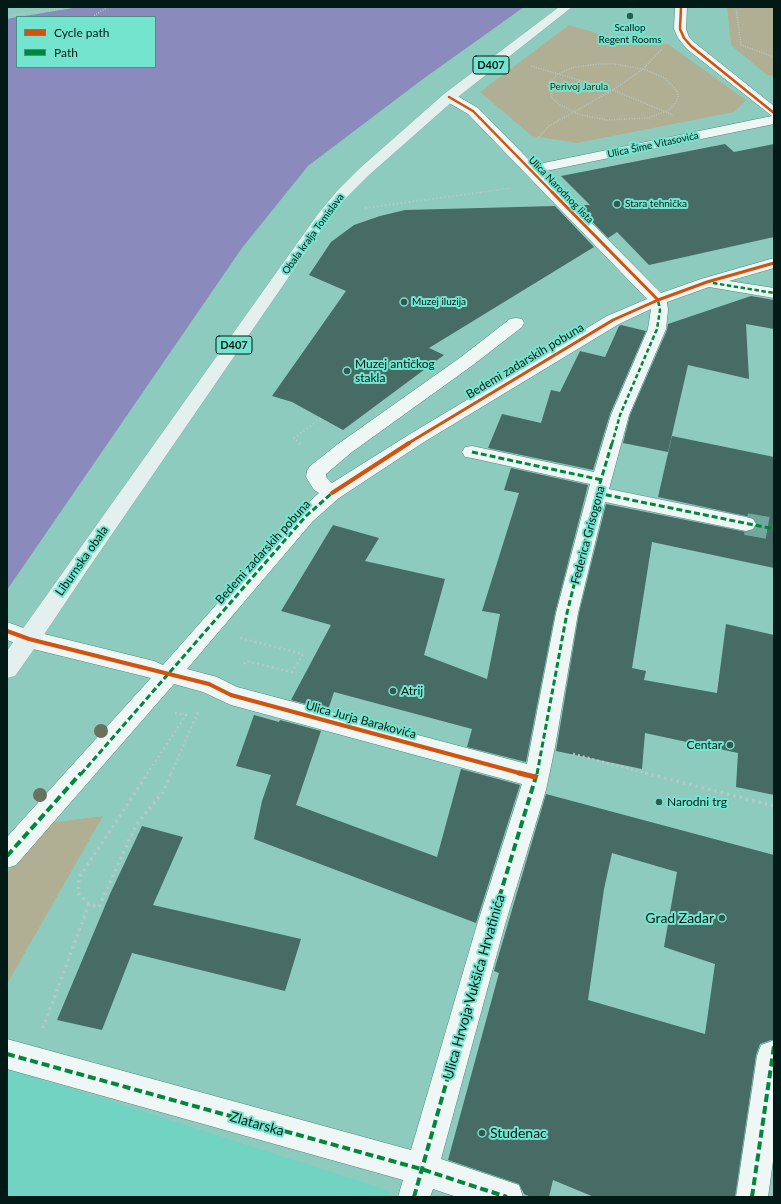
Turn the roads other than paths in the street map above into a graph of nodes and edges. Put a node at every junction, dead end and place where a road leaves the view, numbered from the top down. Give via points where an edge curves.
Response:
1 (566, 7) edge
2 (681, 7) edge
3 (449, 97) junction
4 (774, 113) edge
5 (774, 120) edge
6 (531, 170) junction
7 (774, 263) edge
8 (707, 282) junction
9 (774, 293) edge
10 (658, 300) junction
11 (516, 323) dead end
12 (472, 452) dead end
13 (157, 454) joint
14 (600, 486) junction
15 (332, 493) junction
16 (746, 524) tunnel mouth
17 (7, 631) edge
18 (29, 639) junction
19 (7, 669) edge
20 (154, 670) dead end
21 (182, 677) dead end
22 (536, 777) junction
23 (7, 856) edge
24 (772, 1056) dead end
25 (18, 1057) edge
26 (418, 1183) edge
27 (507, 1197) edge
28 (752, 1197) edge

1 - 3 main road, Obala kralja Tomislava / D407
2 - 4 street via 680,29 691,46
3 - 6 street, Ulica Narodnog lista via 473,111
3 - 13 main road, Obala kralja Tomislava / D407 via 342,194
5 - 6 street, Ulica Šime Vitasovića
6 - 10 street, Ulica Narodnog lista
7 - 8 street, Bedemi zadarskih pobuna
8 - 9 street
8 - 10 street, Bedemi zadarskih pobuna
10 - 14 street, Federica Grisogona via 660,310 657,328 620,415
10 - 15 street, Bedemi zadarskih pobuna via 606,324 417,438
11 - 15 street via 317,471 316,477
12 - 14 street
13 - 18 main road, Liburnska obala / D407
14 - 16 street
14 - 22 street, Federica Grisogona via 567,613
15 - 23 street, Bedemi zadarskih pobuna via 306,516
17 - 18 street
18 - 19 main road, Liburnska obala / D407
18 - 20 street
21 - 22 street, Ulica Jurja Barakovića via 209,684 231,695
22 - 26 street, Ulica Hrvoja Vukšića Hrvatinića
24 - 28 street
25 - 26 street, Zlatarska
26 - 27 street, Zlatarska

